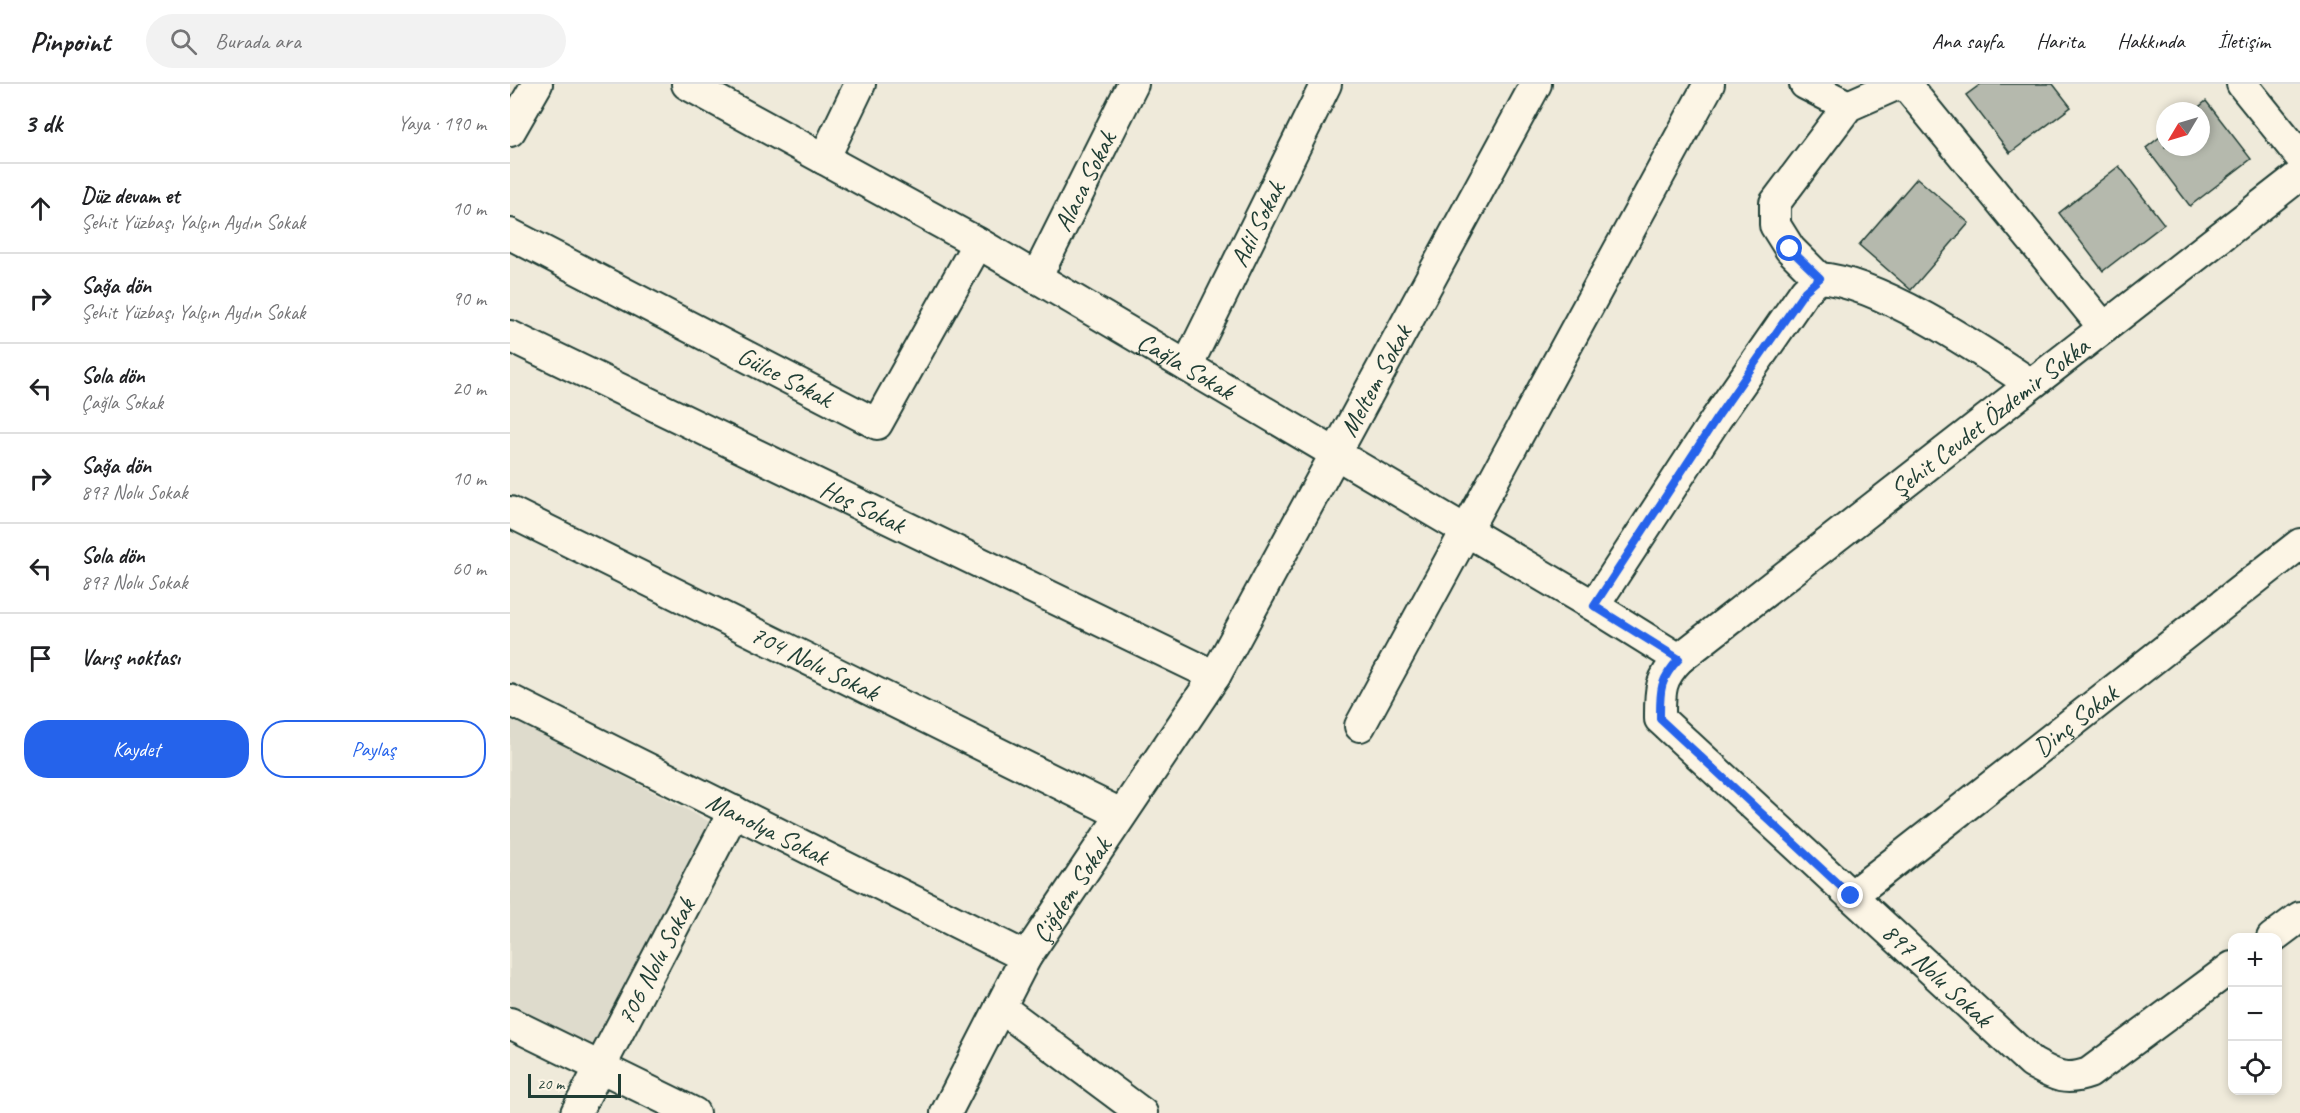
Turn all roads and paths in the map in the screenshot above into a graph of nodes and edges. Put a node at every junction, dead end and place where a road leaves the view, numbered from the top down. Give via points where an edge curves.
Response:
1 (537, 84) edge
2 (687, 84) edge
3 (860, 84) edge
4 (1133, 84) edge
5 (1326, 84) edge
6 (1536, 84) edge
7 (1709, 84) edge
8 (1805, 84) edge
9 (1898, 84) edge
10 (1905, 84) edge
11 (2242, 84) edge
12 (1848, 106) junction
13 (510, 131) edge
14 (2300, 156) edge
15 (824, 159) junction
16 (2300, 175) edge
17 (510, 234) edge
18 (978, 243) junction
19 (1036, 278) junction
20 (1820, 278) junction
21 (2104, 328) junction
22 (510, 336) edge
23 (1187, 366) junction
24 (2031, 384) junction
25 (1335, 454) junction
26 (510, 512) edge
27 (1466, 531) junction
28 (2300, 544) edge
29 (1594, 606) junction
30 (1679, 659) junction
31 (1215, 676) junction
32 (510, 700) edge
33 (1360, 726) dead end
34 (734, 812) junction
35 (1120, 814) junction
36 (1851, 896) junction
37 (2300, 917) edge
38 (2279, 933) edge
39 (1026, 957) junction
40 (2228, 970) edge
41 (1000, 1007) junction
42 (510, 1023) edge
43 (600, 1067) junction
44 (576, 1113) edge
45 (694, 1113) edge
46 (946, 1113) edge
47 (1142, 1113) edge

1 - 13 street
2 - 15 street, Çağla Sokak
3 - 15 street
4 - 19 street, Alaca Sokak
5 - 23 street, Adil Sokak
6 - 25 street, Meltem Sokak
7 - 27 street
8 - 12 street
9 - 12 street
10 - 21 street
11 - 14 street
12 - 20 street via 1775,203 1775,225 1790,249
15 - 18 street, Çağla Sokak
16 - 21 street, Şehit Cevdet Özdemir Sokka
17 - 18 street, Gülce Sokak via 877,424
18 - 19 street, Çağla Sokak
19 - 23 street, Çağla Sokak
20 - 24 street via 1834,279 1892,301
20 - 29 street via 1805,291 1716,419
21 - 24 street, Şehit Cevdet Özdemir Sokka
22 - 31 street, Hoş Sokak
23 - 25 street, Çağla Sokak
24 - 30 street, Şehit Cevdet Özdemir Sokka
25 - 27 street, Çağla Sokak
25 - 31 street, Meltem Sokak
26 - 35 street, 704 Nolu Sokak
27 - 29 street, Çağla Sokak
27 - 33 street
28 - 36 street, Dinç Sokak
29 - 30 street, Çağla Sokak
30 - 36 street, 897 Nolu Sokak via 1665,673 1660,719
31 - 35 street, Çiğdem Sokak
32 - 34 street, Manolya Sokak
34 - 39 street, Manolya Sokak
34 - 43 street, 706 Nolu Sokak
35 - 39 street, Çiğdem Sokak
36 - 40 street, 897 Nolu Sokak via 2032,1063 2072,1079 2089,1073
37 - 38 street
39 - 41 street, Çiğdem Sokak
41 - 46 street, Çiğdem Sokak
41 - 47 street
42 - 43 street
43 - 44 street, 706 Nolu Sokak
43 - 45 street

